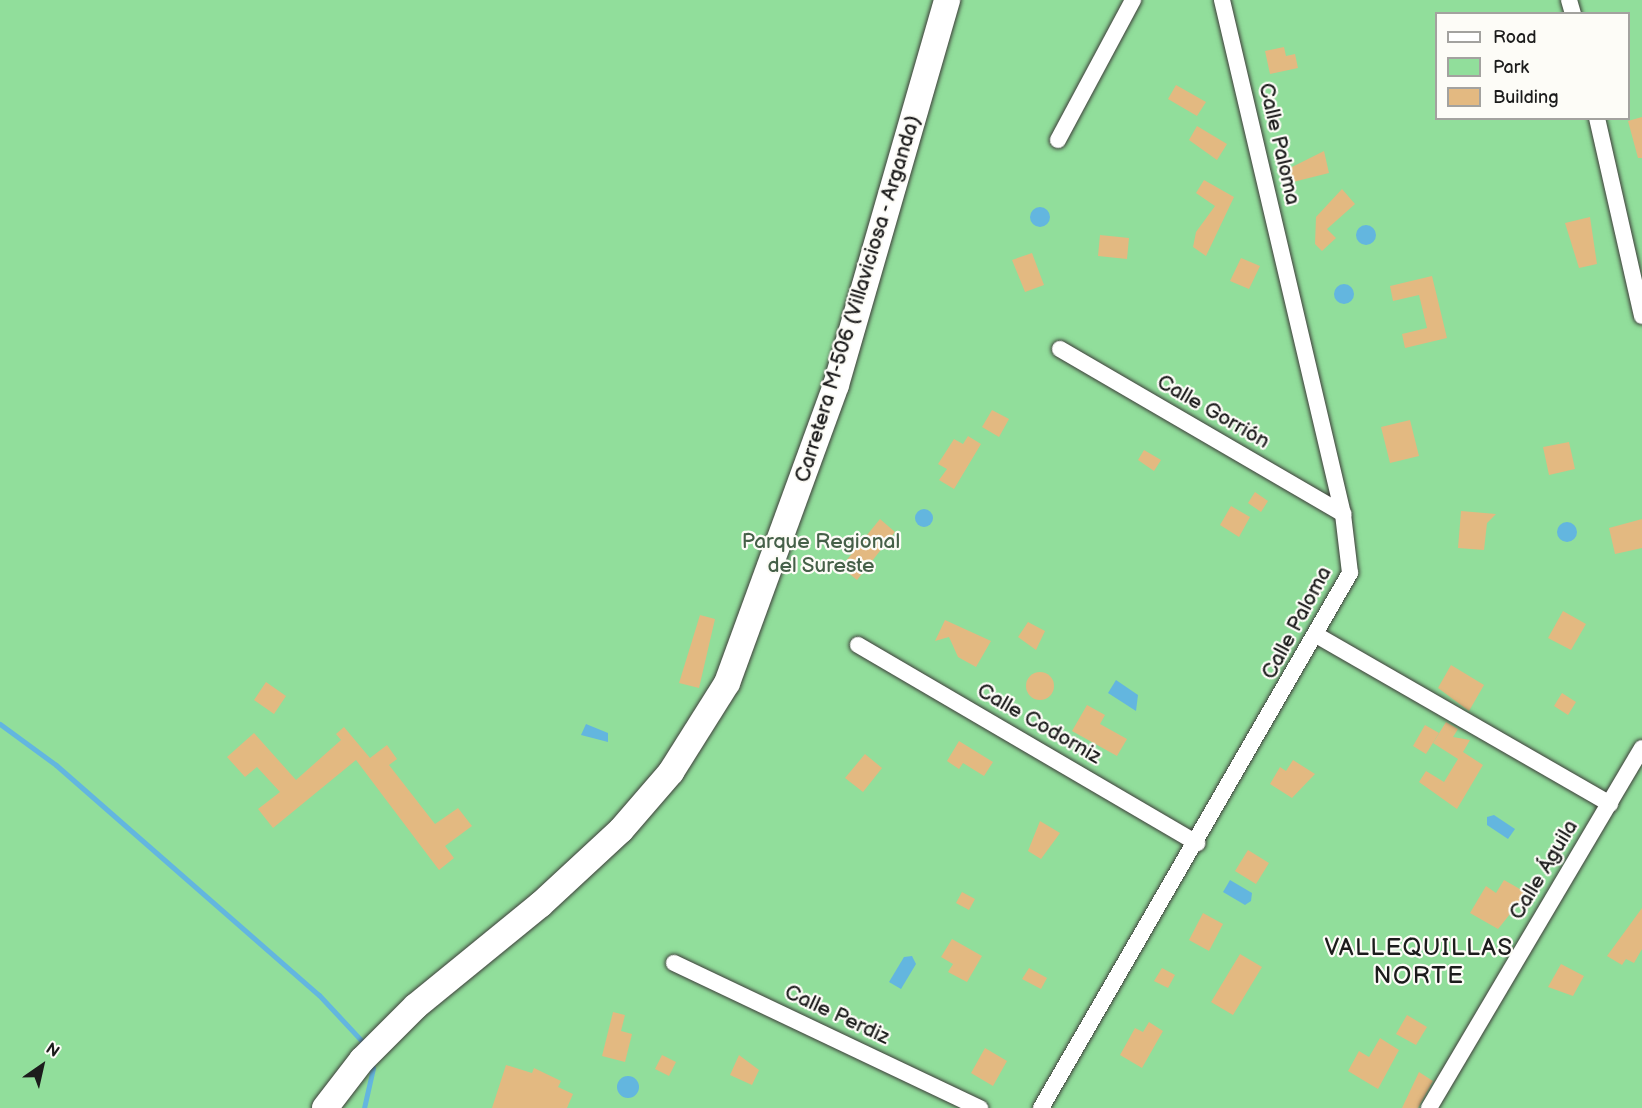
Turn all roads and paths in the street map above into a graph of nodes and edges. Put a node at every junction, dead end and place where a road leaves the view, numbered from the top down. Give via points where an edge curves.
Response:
1 (947, 0) edge
2 (1134, 0) edge
3 (1222, 0) edge
4 (1597, 120) edge
5 (1058, 141) dead end
6 (1642, 316) edge
7 (1060, 349) dead end
8 (1343, 514) junction
9 (1318, 636) junction
10 (858, 645) dead end
11 (1642, 748) edge
12 (1610, 804) junction
13 (1197, 843) junction
14 (675, 963) dead end
15 (325, 1108) edge
16 (980, 1108) edge
17 (1041, 1108) edge
18 (1429, 1108) edge

1 - 15 main road, Carretera M-506 (Villaviciosa - Arganda) via 836,385 727,682 671,772 621,830 540,906 416,1006 362,1060
2 - 5 street
3 - 8 street, Calle Paloma
4 - 6 street
7 - 8 street, Calle Gorrión
8 - 9 street, Calle Paloma via 1350,573
9 - 12 street
9 - 13 street, Calle Paloma
10 - 13 street, Calle Codorniz
11 - 12 street, Calle Águila
12 - 18 street, Calle Águila
13 - 17 street, Calle Paloma
14 - 16 street, Calle Perdiz

